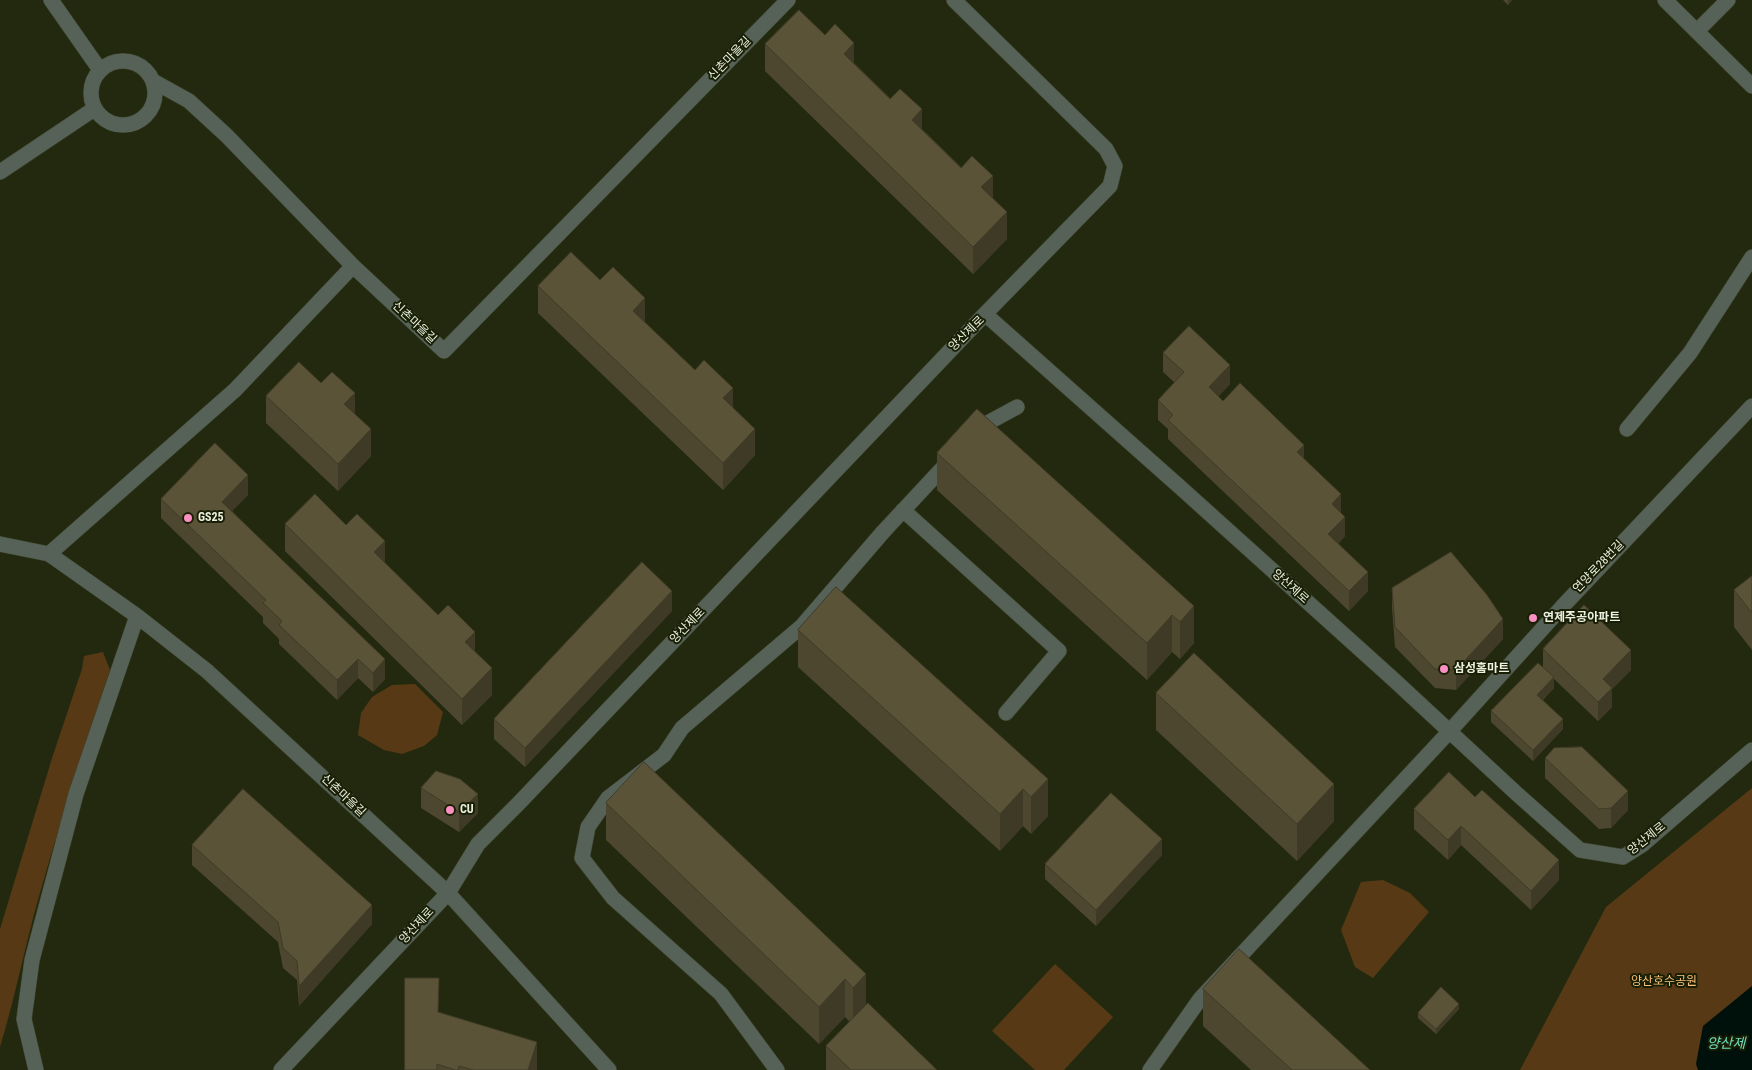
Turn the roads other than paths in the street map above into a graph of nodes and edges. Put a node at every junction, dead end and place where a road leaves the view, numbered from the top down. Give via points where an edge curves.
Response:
1 (51, 0) edge
2 (788, 0) edge
3 (954, 0) edge
4 (1666, 0) edge
5 (1728, 0) edge
6 (1697, 32) junction
7 (100, 70) junction
8 (153, 81) junction
9 (1752, 86) edge
10 (94, 109) junction
11 (0, 172) edge
12 (1752, 257) edge
13 (353, 266) junction
14 (985, 314) junction
15 (1752, 406) edge
16 (1017, 407) dead end
17 (1627, 429) dead end
18 (903, 510) junction
19 (0, 544) edge
20 (49, 554) junction
21 (137, 616) junction
22 (1006, 713) dead end
23 (1449, 732) junction
24 (1752, 750) edge
25 (448, 892) junction
26 (36, 1070) edge
27 (281, 1070) edge
28 (609, 1070) edge
29 (777, 1070) edge
30 (1150, 1070) edge

1 - 7 street
2 - 13 street, 신촌마을길 via 444,351
3 - 14 street via 1106,149 1115,166 1110,186
4 - 6 street
5 - 6 street
6 - 9 street
7 - 8 street via 108,64 128,61 147,72
7 - 10 street via 90,89
8 - 10 street via 154,103 149,112 131,125 110,124
8 - 13 street via 189,101 227,136
10 - 11 street
12 - 17 street via 1690,353
13 - 20 street via 235,390
14 - 23 street, 양산제로
14 - 25 street, 양산제로 via 478,844
15 - 23 street, 연양로28번길 via 1562,606
16 - 18 street via 980,427
18 - 22 street via 1059,651
18 - 29 street via 802,626 682,728 664,755 608,798 588,827 582,858 613,898 721,994
19 - 20 street, 신촌마을길
20 - 21 street, 신촌마을길
21 - 25 street, 신촌마을길 via 207,671
21 - 26 street via 76,794 32,960 24,1018
23 - 24 street, 양산제로 via 1580,850 1623,857 1642,845
23 - 30 street, 연양로28번길 via 1200,999
25 - 27 street, 양산제로
25 - 28 street, 신촌마을길

